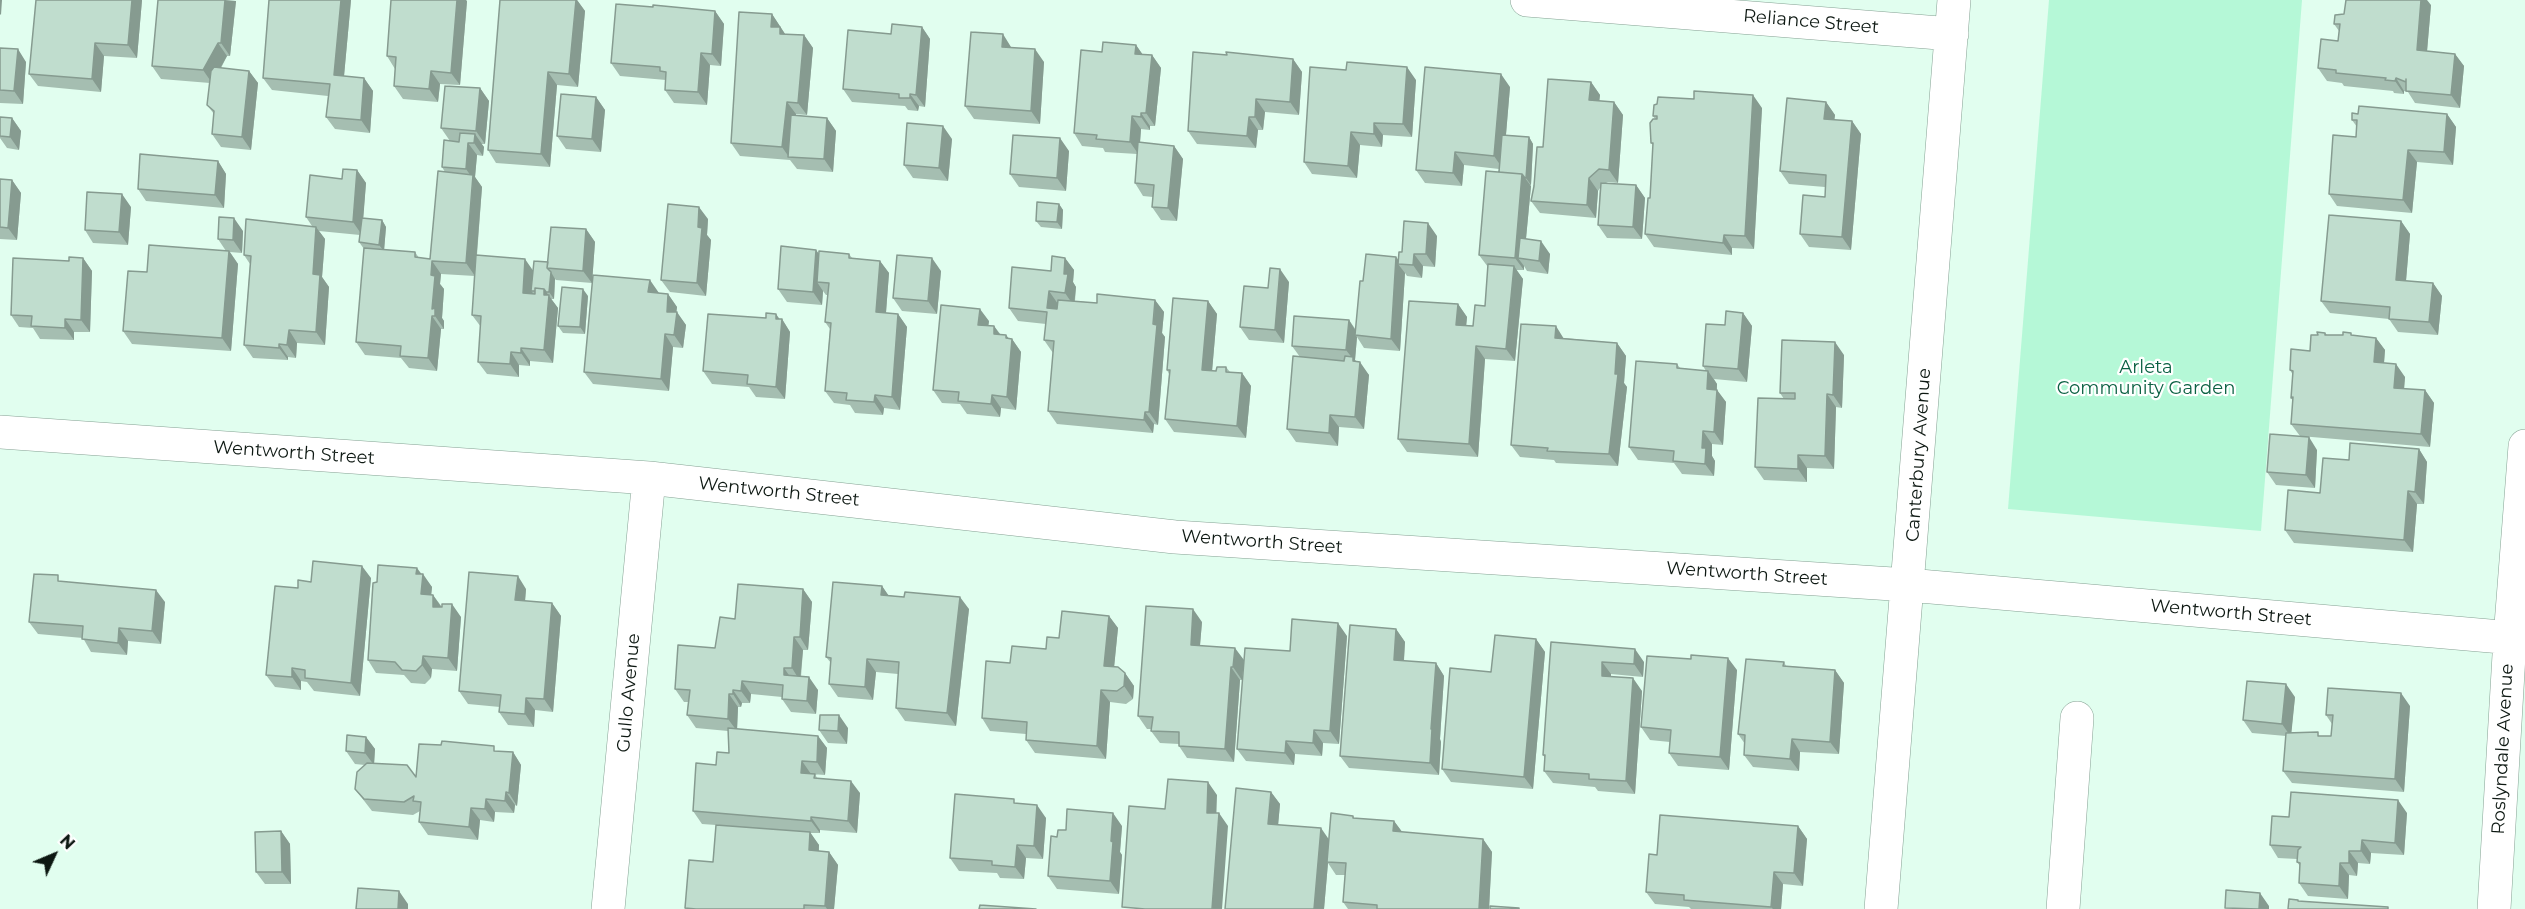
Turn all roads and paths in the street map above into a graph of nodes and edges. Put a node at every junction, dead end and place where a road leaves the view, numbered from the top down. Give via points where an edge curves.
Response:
1 (1527, 0) edge
2 (1954, 0) edge
3 (1952, 34) junction
4 (0, 432) edge
5 (2525, 446) edge
6 (649, 478) junction
7 (1908, 585) junction
8 (2517, 639) edge
9 (2077, 717) dead end
10 (608, 909) edge
11 (1881, 909) edge
12 (2063, 909) edge
13 (2494, 909) edge

1 - 3 street, Reliance Street
2 - 3 street, Canterbury Avenue
3 - 7 street, Canterbury Avenue
4 - 6 street, Wentworth Street
5 - 8 street, Roslyndale Avenue
6 - 7 street, Wentworth Street via 1175,537
6 - 10 street, Gullo Avenue
7 - 8 street, Wentworth Street
7 - 11 street, Canterbury Avenue
8 - 13 street, Roslyndale Avenue
9 - 12 street

